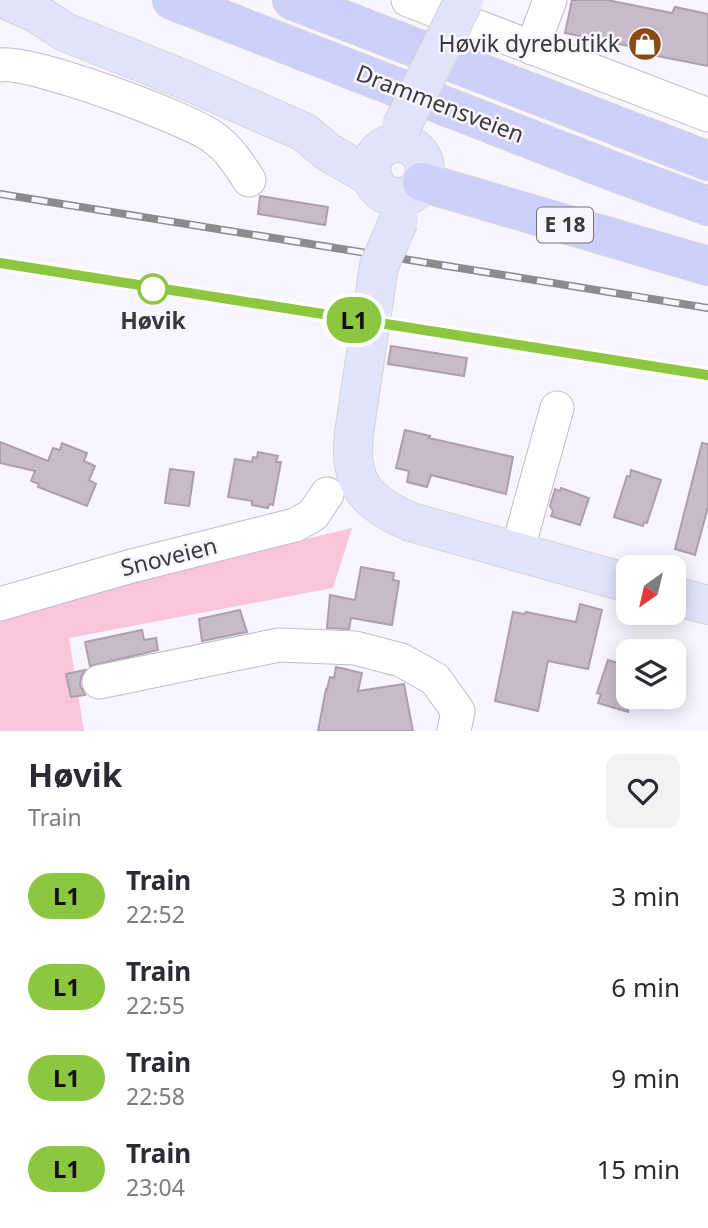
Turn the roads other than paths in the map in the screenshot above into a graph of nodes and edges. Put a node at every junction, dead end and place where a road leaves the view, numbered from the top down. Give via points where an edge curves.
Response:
1 (6, 0) edge
2 (172, 0) edge
3 (292, 0) edge
4 (408, 0) edge
5 (550, 0) edge
6 (458, 13) edge
7 (0, 29) edge
8 (65, 32) junction
9 (532, 48) junction
10 (0, 65) edge
11 (708, 114) edge
12 (708, 161) edge
13 (398, 172) junction
14 (248, 180) dead end
15 (708, 206) edge
16 (708, 266) edge
17 (557, 408) dead end
18 (343, 487) junction
19 (517, 552) junction
20 (616, 580) edge
21 (686, 599) edge
22 (0, 604) edge
23 (708, 605) edge
24 (99, 682) dead end
25 (454, 731) edge

1 - 8 main road
2 - 15 highway, Drammensveien
3 - 12 highway, Drammensveien
4 - 9 street
5 - 9 street
6 - 13 main road, bridge
7 - 8 main road
8 - 13 main road via 304,132 328,152
9 - 11 street
10 - 14 street via 32,68 115,94 192,126 213,136
13 - 16 highway, E 18
13 - 18 main road, bridge
17 - 19 street
18 - 19 main road via 411,522
18 - 22 street, Snoveien via 295,526 128,566
19 - 20 main road
21 - 23 main road
24 - 25 street via 279,645 355,648 401,660 435,679 458,711

